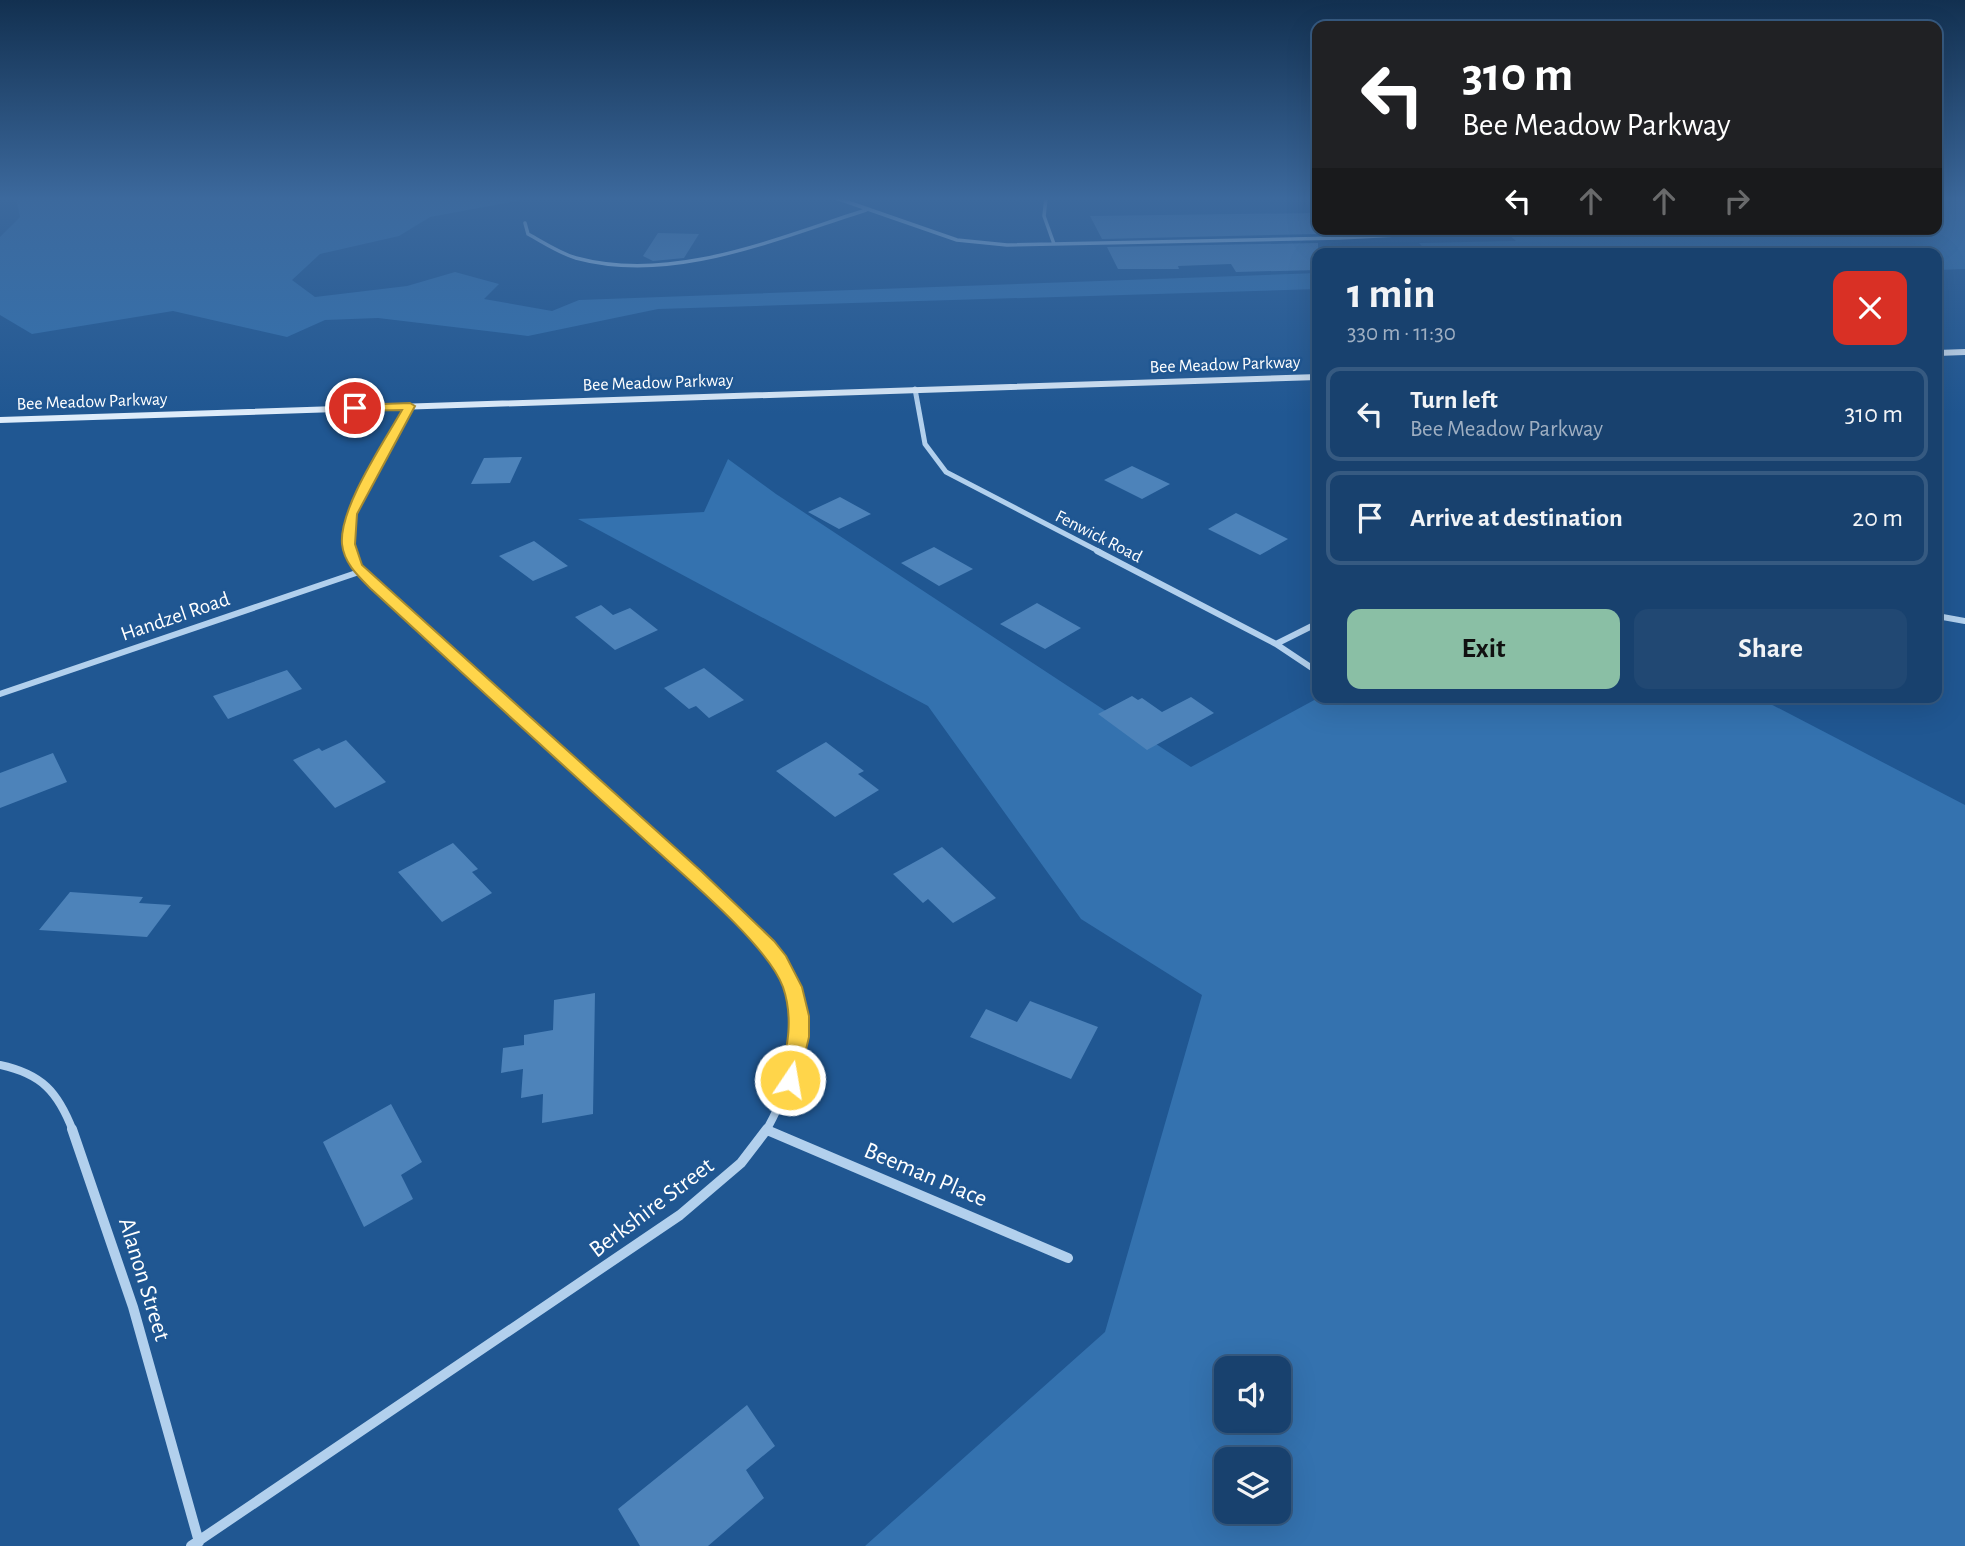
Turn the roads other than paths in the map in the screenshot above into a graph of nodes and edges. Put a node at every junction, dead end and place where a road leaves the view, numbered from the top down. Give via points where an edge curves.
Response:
1 (1965, 352) edge
2 (1942, 353) edge
3 (1312, 377) edge
4 (915, 389) junction
5 (410, 406) junction
6 (0, 420) edge
7 (362, 571) junction
8 (1942, 618) edge
9 (1965, 621) edge
10 (1312, 626) edge
11 (1276, 644) junction
12 (1312, 668) edge
13 (0, 694) edge
14 (0, 1065) edge
15 (767, 1130) junction
16 (1069, 1258) dead end
17 (195, 1544) edge

1 - 2 street
3 - 4 street, Bee Meadow Parkway
4 - 5 street, Bee Meadow Parkway
4 - 11 street, Fenwick Road via 925,447 946,472
5 - 6 street, Bee Meadow Parkway
5 - 7 street, Berkshire Street via 351,514 348,544
7 - 13 street, Handzel Road
7 - 15 street, Berkshire Street via 695,876 780,961 792,987 799,1037 790,1080
8 - 9 street
10 - 11 street
11 - 12 street, Fenwick Road
14 - 17 street, Alanon Street via 17,1068 50,1088 61,1103 128,1292
15 - 16 street, Beeman Place
15 - 17 street, Berkshire Street via 741,1163 680,1215

